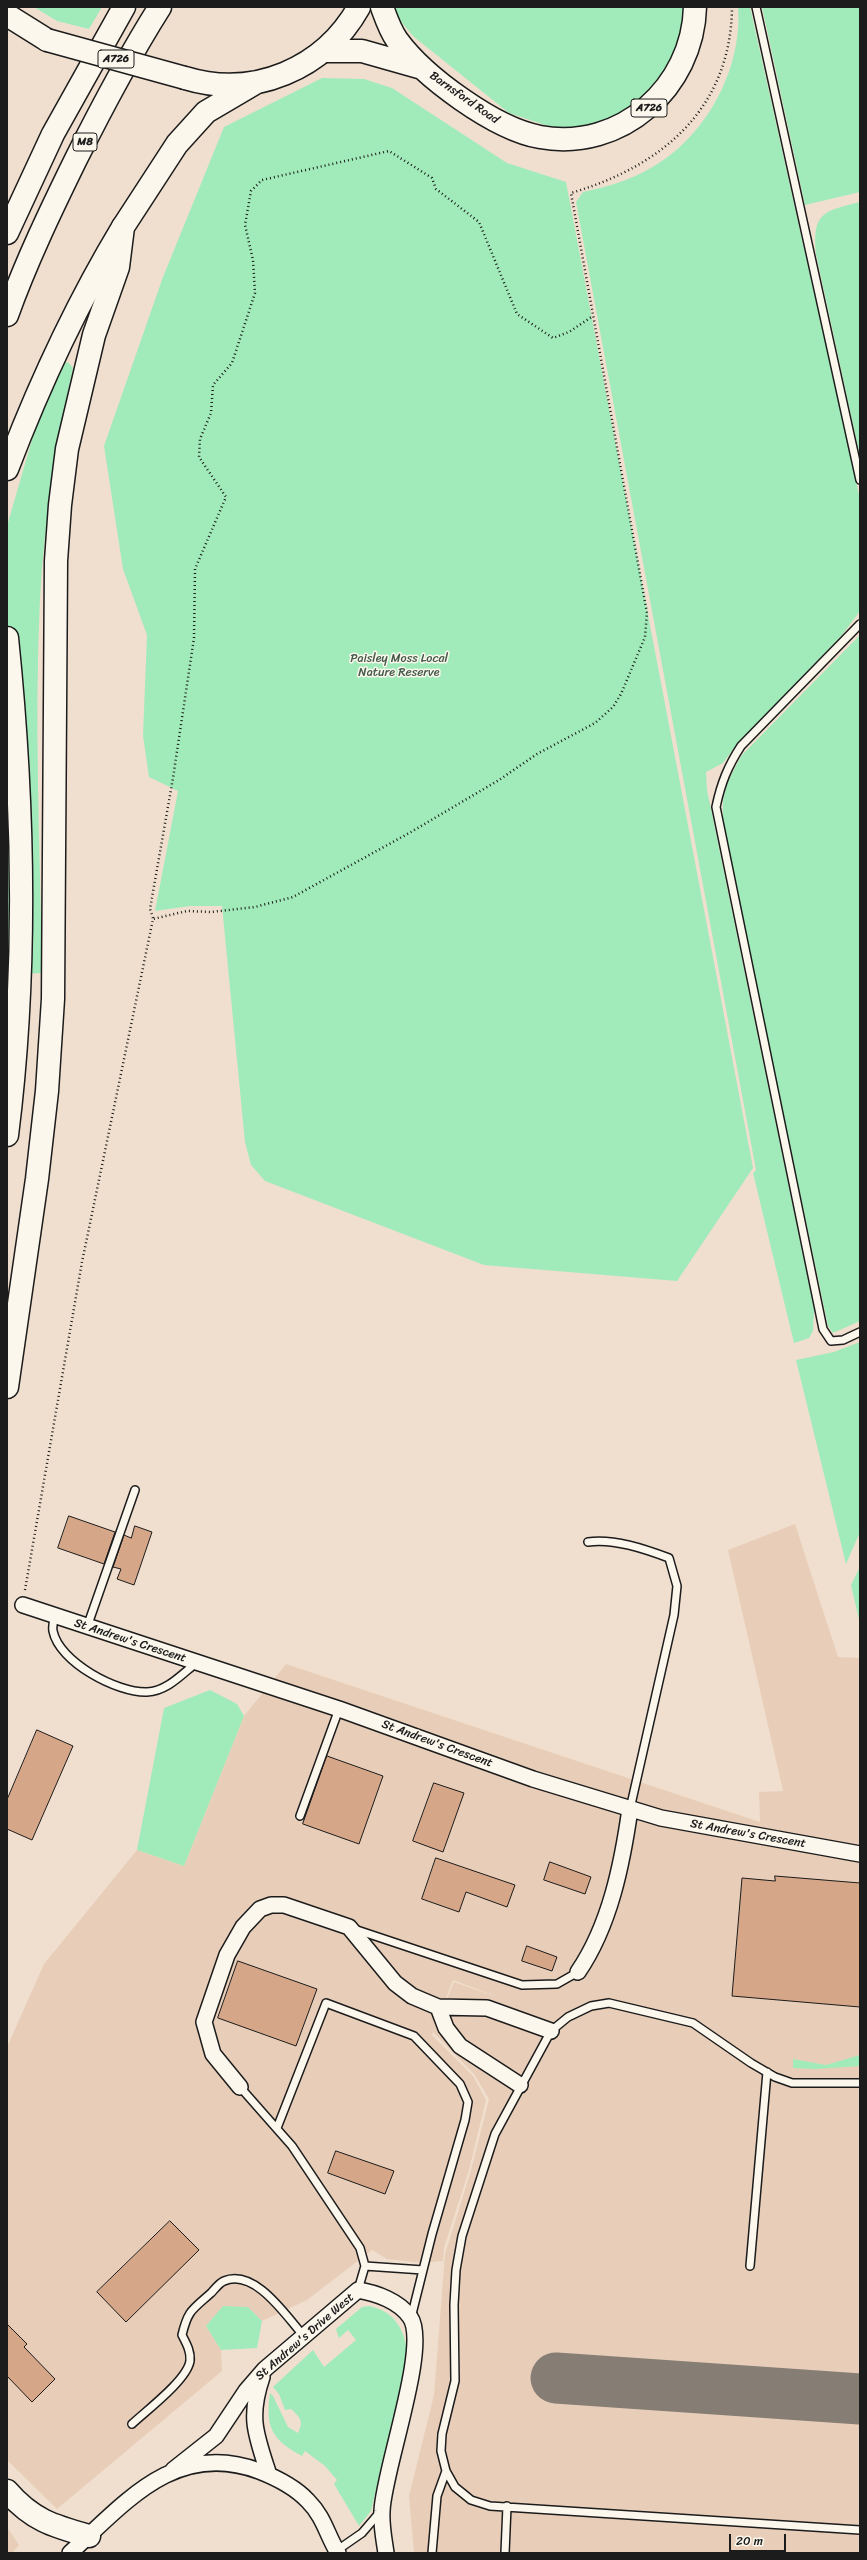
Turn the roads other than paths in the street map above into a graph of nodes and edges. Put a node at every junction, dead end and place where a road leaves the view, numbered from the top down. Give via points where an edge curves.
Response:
1 (124, 7) edge
2 (160, 7) edge
3 (359, 7) edge
4 (382, 7) edge
5 (695, 7) edge
6 (756, 7) edge
7 (7, 15) edge
8 (325, 51) junction
9 (422, 68) junction
10 (257, 82) junction
11 (123, 228) junction
12 (7, 233) edge
13 (7, 315) edge
14 (7, 469) edge
15 (860, 480) edge
16 (860, 624) edge
17 (7, 638) edge
18 (7, 1135) edge
19 (860, 1332) edge
20 (7, 1387) edge
21 (134, 1490) dead end
22 (588, 1542) dead end
23 (23, 1605) road end
24 (54, 1616) junction
25 (87, 1627) junction
26 (196, 1663) junction
27 (339, 1709) junction
28 (630, 1809) junction
29 (300, 1816) dead end
30 (860, 1854) edge
31 (349, 1927) junction
32 (578, 1972) joint
33 (438, 2007) junction
34 (551, 2031) junction
35 (767, 2072) junction
36 (860, 2083) edge
37 (520, 2085) junction
38 (240, 2087) joint
39 (278, 2128) junction
40 (365, 2266) junction
41 (750, 2266) dead end
42 (423, 2270) junction
43 (358, 2290) junction
44 (411, 2318) junction
45 (303, 2336) junction
46 (265, 2368) junction
47 (132, 2424) dead end
48 (173, 2470) junction
49 (446, 2471) junction
50 (269, 2475) junction
51 (7, 2491) edge
52 (507, 2506) junction
53 (382, 2510) junction
54 (860, 2530) edge
55 (89, 2536) junction
56 (337, 2552) edge
57 (70, 2553) edge
58 (386, 2553) edge
59 (432, 2553) edge
60 (505, 2553) edge

1 - 12 main road, M8 via 53,134
2 - 13 main road, M8 via 116,81 70,171 19,281
3 - 8 main road, A726 via 340,35
4 - 9 main road, Barnsford Road / A726 via 397,39
5 - 9 main road, Barnsford Road / A726 via 690,44 673,80 649,108 623,124 600,133 558,139 523,133 487,115
6 - 15 lane
7 - 10 main road, A726, bridge via 47,40 185,78 225,85
8 - 9 main road, Barnsford Road / A726 via 362,51
8 - 10 main road, A726 via 297,68
10 - 11 main road via 206,112 177,144
11 - 14 main road via 79,302 34,397
11 - 20 main road via 118,267 94,335 81,386 67,449 60,505 54,625 55,922 52,1014 47,1092 37,1179
16 - 19 lane via 741,746 728,766 716,807 823,1329 831,1341 842,1340
17 - 18 main road via 18,745 23,880 20,973
21 - 25 lane
22 - 28 lane via 601,1540 669,1558 677,1586 674,1615
23 - 24 street, St Andrew's Crescent
24 - 25 street, St Andrew's Crescent
24 - 26 lane via 52,1631 57,1642 72,1659 108,1684 147,1692 168,1686
25 - 26 street, St Andrew's Crescent
26 - 27 street, St Andrew's Crescent
27 - 28 street, St Andrew's Crescent via 533,1779
27 - 29 lane
28 - 30 street, St Andrew's Crescent via 661,1818
28 - 32 street via 624,1850 604,1922 593,1950
31 - 32 lane via 522,1984 556,1984
31 - 33 street via 395,1983 412,1996
31 - 38 street via 284,1905 271,1905 260,1909 243,1927 227,1955 204,2022 212,2054
33 - 34 street via 487,2008
33 - 37 street via 446,2028 460,2046
34 - 35 lane via 579,2011 609,2003 693,2023
34 - 37 lane
35 - 36 lane via 792,2083
35 - 41 lane
37 - 49 lane via 495,2134 462,2236 454,2305 455,2381 442,2434 441,2452
38 - 39 lane
39 - 40 lane via 360,2248
39 - 42 lane via 326,2003 414,2036 460,2084 468,2102
40 - 42 lane
40 - 43 lane
42 - 44 lane
43 - 44 street via 372,2292 394,2303
43 - 45 street, St Andrew's Drive West
44 - 53 street via 416,2349
45 - 46 street, St Andrew's Drive West
45 - 47 lane via 271,2297 255,2284 242,2279 224,2281 187,2315 182,2335 189,2348 190,2361 185,2374
46 - 48 street, St Andrew's Drive West via 216,2436
46 - 50 street via 254,2400 253,2422
48 - 50 street, St Andrew's Drive West via 200,2463 220,2463 243,2465
48 - 55 street, St Andrew's Drive West via 136,2494
49 - 52 lane via 455,2487 471,2500 490,2506
49 - 59 lane via 437,2496
50 - 56 street, St Andrew's Drive West via 308,2500 321,2517
51 - 55 main road via 23,2509 42,2522
52 - 54 lane
52 - 60 lane
53 - 56 lane via 362,2533
53 - 58 street
55 - 57 street, St Andrew's Drive West

